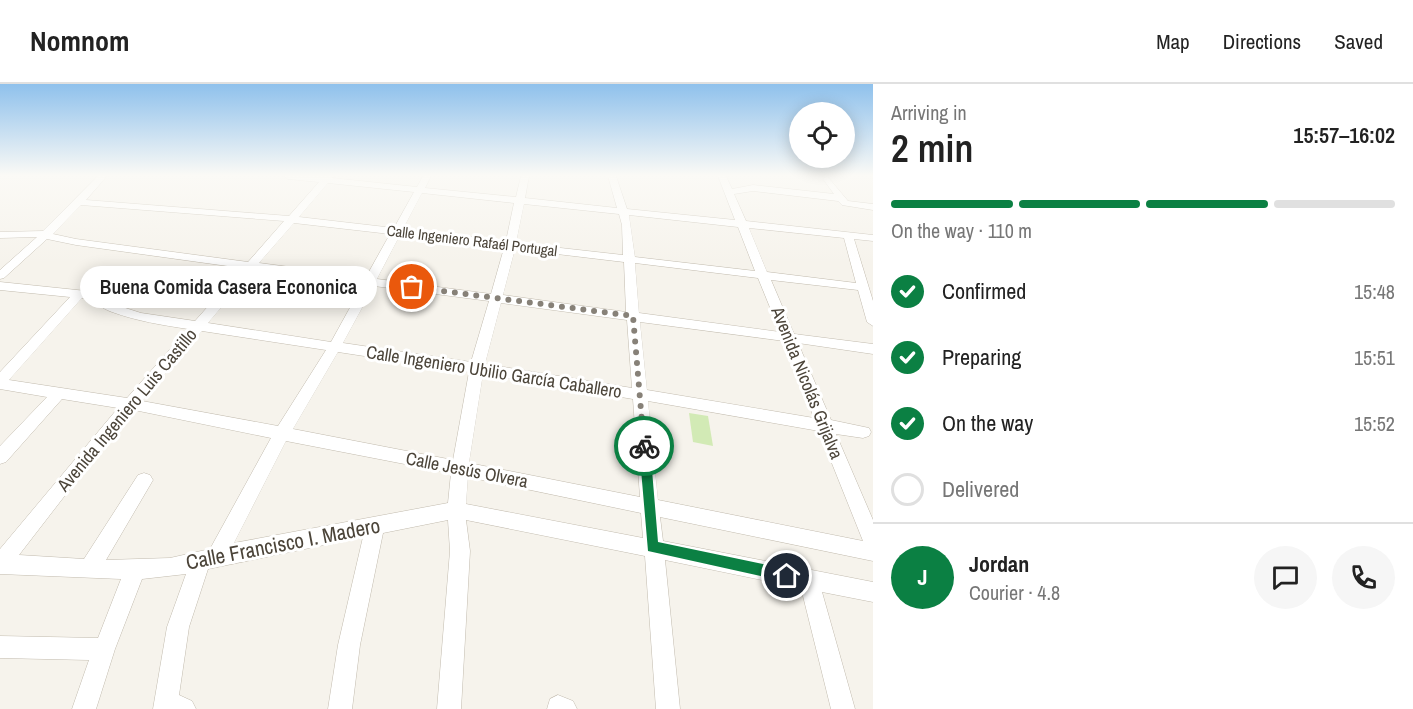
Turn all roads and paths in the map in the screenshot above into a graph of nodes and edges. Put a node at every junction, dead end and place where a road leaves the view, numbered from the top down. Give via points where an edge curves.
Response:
1 (77, 205) edge
2 (119, 205) edge
3 (304, 205) edge
4 (411, 205) edge
5 (518, 205) edge
6 (559, 205) edge
7 (623, 205) edge
8 (736, 205) edge
9 (625, 212) junction
10 (292, 219) junction
11 (742, 224) junction
12 (397, 232) junction
13 (0, 235) edge
14 (848, 235) junction
15 (44, 236) junction
16 (873, 238) edge
17 (510, 246) junction
18 (629, 259) junction
19 (253, 265) junction
20 (761, 275) junction
21 (0, 276) edge
22 (370, 282) junction
23 (0, 286) edge
24 (863, 286) junction
25 (80, 293) junction
26 (496, 298) junction
27 (633, 316) junction
28 (873, 322) edge
29 (198, 325) junction
30 (790, 338) junction
31 (335, 346) junction
32 (873, 349) edge
33 (477, 368) junction
34 (0, 383) edge
35 (60, 392) junction
36 (640, 396) junction
37 (130, 404) junction
38 (825, 427) junction
39 (863, 432) dead end
40 (281, 435) junction
41 (0, 457) edge
42 (460, 468) junction
43 (144, 480) dead end
44 (649, 506) junction
45 (456, 510) junction
46 (375, 526) junction
47 (873, 542) edge
48 (653, 547) junction
49 (873, 552) edge
50 (208, 561) junction
51 (0, 564) edge
52 (136, 568) junction
53 (89, 569) junction
54 (809, 580) junction
55 (873, 592) edge
56 (0, 647) edge
57 (104, 650) junction
58 (171, 706) edge
59 (84, 709) edge
60 (340, 709) edge
61 (449, 709) edge
62 (668, 709) edge
63 (843, 709) edge

1 - 15 street
2 - 10 street, Calle Ingeniero Rafaél Portugal
3 - 10 street, Avenida Ingeniero Luis Castillo
4 - 12 street
5 - 17 street
6 - 9 street
7 - 9 street
8 - 11 street, Avenida Nicolás Grijalva
9 - 11 street
9 - 18 street
10 - 12 street, Calle Ingeniero Rafaél Portugal
10 - 19 street, Avenida Ingeniero Luis Castillo
11 - 14 street
11 - 20 street, Avenida Nicolás Grijalva
12 - 17 street, Calle Ingeniero Rafaél Portugal
12 - 22 street
13 - 15 street
14 - 16 street
14 - 24 street
15 - 19 street
15 - 21 street
17 - 18 street, Calle Ingeniero Rafaél Portugal
17 - 26 street
18 - 20 street, Calle Ingeniero Rafaél Portugal
18 - 27 street
19 - 22 street
19 - 29 street, Avenida Ingeniero Luis Castillo
20 - 24 street, Calle Ingeniero Rafaél Portugal
20 - 30 street, Avenida Nicolás Grijalva
22 - 26 street
22 - 31 street
23 - 25 street, Calle Ingeniero Ubilio García Caballero
24 - 28 street
25 - 29 street, Calle Ingeniero Ubilio García Caballero via 96,296 112,308 139,317
25 - 34 street
26 - 27 street
26 - 33 street
27 - 30 street
27 - 36 street
29 - 31 street, Calle Ingeniero Ubilio García Caballero
29 - 37 street, Avenida Ingeniero Luis Castillo
30 - 32 street
30 - 38 street, Avenida Nicolás Grijalva
31 - 33 street, Calle Ingeniero Ubilio García Caballero
31 - 40 street
33 - 36 street, Calle Ingeniero Ubilio García Caballero
33 - 42 street
34 - 35 street, Calle Jesús Olvera
35 - 37 street, Calle Jesús Olvera
35 - 41 street
36 - 38 street, Calle Ingeniero Ubilio García Caballero
36 - 44 street
37 - 40 street, Calle Jesús Olvera
37 - 51 street, Avenida Ingeniero Luis Castillo
38 - 39 street, Calle Ingeniero Ubilio García Caballero
38 - 47 street, Avenida Nicolás Grijalva
40 - 42 street, Calle Jesús Olvera
40 - 50 street
42 - 44 street, Calle Jesús Olvera
42 - 45 street
43 - 53 street
44 - 48 street
44 - 49 street, Calle Jesús Olvera
45 - 46 street, Calle Francisco I. Madero
45 - 48 street
45 - 61 street via 460,551
46 - 50 street, Calle Francisco I. Madero
46 - 60 street via 349,645
48 - 54 street
48 - 62 street
50 - 52 street, Calle Francisco I. Madero
50 - 58 street via 178,627
51 - 53 street, Calle Francisco I. Madero
52 - 53 street, Calle Francisco I. Madero
52 - 57 street
54 - 55 street
54 - 63 street
56 - 57 street
57 - 59 street

